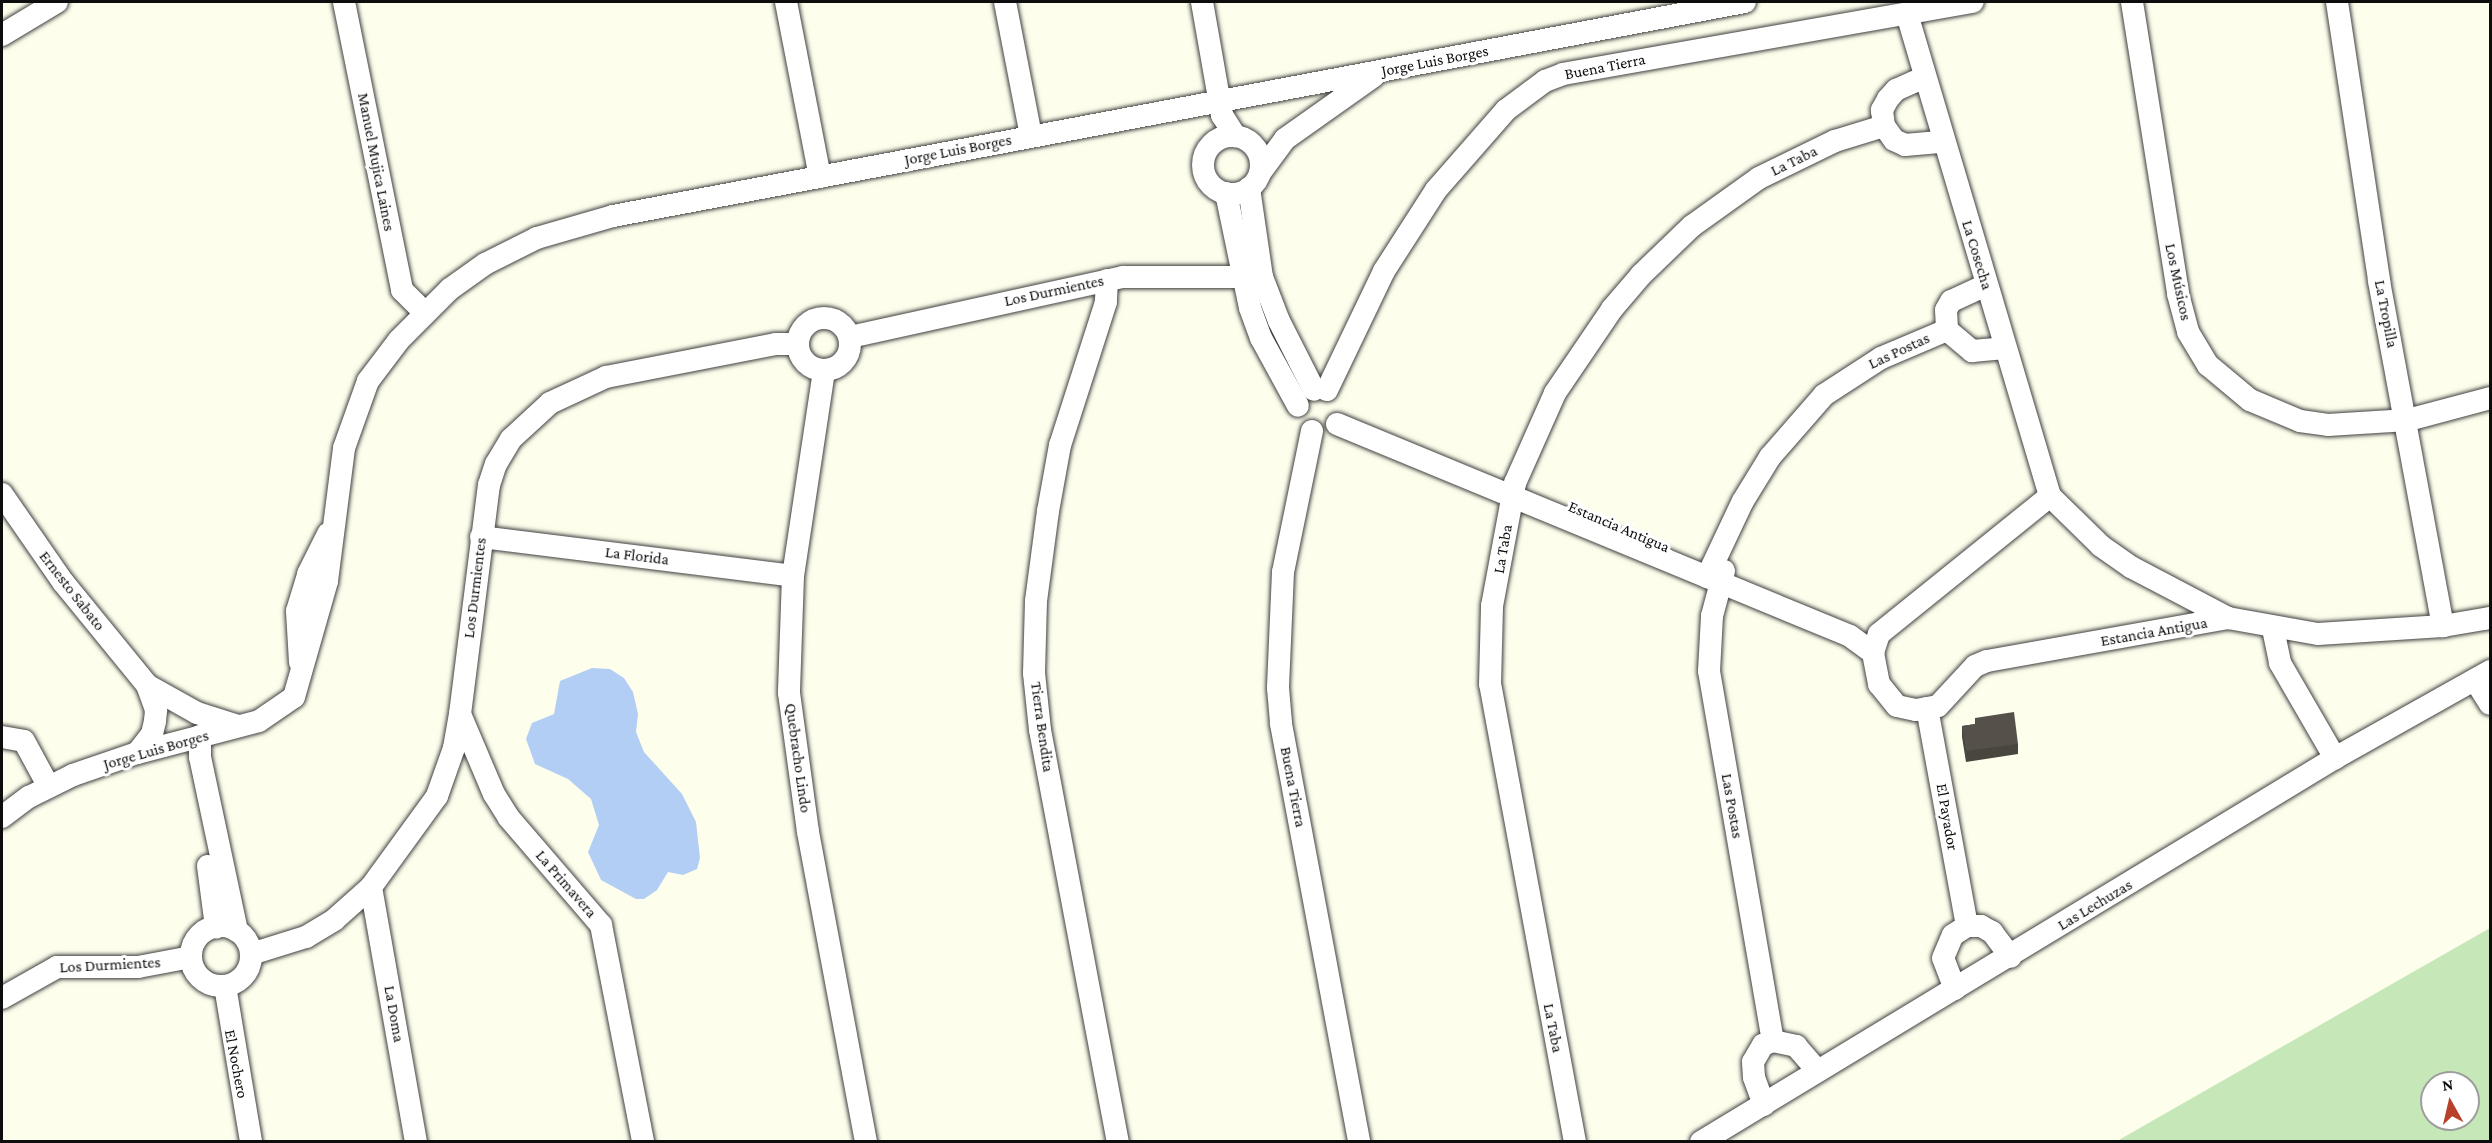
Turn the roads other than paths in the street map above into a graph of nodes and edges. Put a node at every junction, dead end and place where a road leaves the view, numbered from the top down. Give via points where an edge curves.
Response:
1 (57, 2) edge
2 (344, 2) edge
3 (786, 2) edge
4 (1005, 2) edge
5 (1202, 2) edge
6 (1745, 2) edge
7 (1973, 2) edge
8 (2132, 2) edge
9 (2337, 2) edge
10 (1907, 14) junction
11 (2, 35) edge
12 (1382, 71) junction
13 (1925, 77) junction
14 (1221, 103) junction
15 (1884, 126) junction
16 (1031, 136) junction
17 (1235, 136) junction
18 (1942, 142) junction
19 (1205, 154) junction
20 (820, 177) junction
21 (1254, 181) junction
22 (1226, 193) junction
23 (1241, 216) junction
24 (1252, 276) junction
25 (1107, 280) junction
26 (1986, 285) junction
27 (425, 313) junction
28 (1947, 330) junction
29 (850, 337) junction
30 (798, 344) junction
31 (2005, 348) junction
32 (824, 371) junction
33 (1321, 390) junction
34 (2490, 398) edge
35 (1298, 406) junction
36 (1339, 416) junction
37 (2408, 420) junction
38 (1312, 431) junction
39 (1514, 489) junction
40 (2, 494) edge
41 (2050, 496) junction
42 (481, 537) junction
43 (1716, 574) junction
44 (793, 576) junction
45 (2174, 592) junction
46 (2228, 618) junction
47 (2490, 618) edge
48 (2443, 626) junction
49 (2274, 629) junction
50 (2162, 631) junction
51 (1876, 644) junction
52 (2483, 675) edge
53 (147, 685) junction
54 (2490, 704) edge
55 (1927, 708) junction
56 (460, 714) junction
57 (238, 727) junction
58 (2, 737) edge
59 (190, 738) junction
60 (137, 753) junction
61 (2335, 758) junction
62 (49, 787) junction
63 (2, 817) edge
64 (371, 887) junction
65 (1966, 926) junction
66 (227, 929) junction
67 (251, 954) junction
68 (191, 957) junction
69 (2011, 957) junction
70 (225, 986) junction
71 (1955, 989) junction
72 (2, 998) edge
73 (1773, 1041) junction
74 (1818, 1071) junction
75 (1764, 1105) junction
76 (251, 1142) edge
77 (416, 1142) edge
78 (643, 1142) edge
79 (866, 1142) edge
80 (1118, 1142) edge
81 (1359, 1142) edge
82 (1575, 1142) edge
83 (1701, 1142) edge

1 - 11 street
2 - 27 street, Manuel Mujica Laines via 402,290
3 - 20 street
4 - 16 street
5 - 14 street
6 - 12 street, Jorge Luis Borges
7 - 10 street, Buena Tierra
8 - 37 street, Los Músicos via 2178,294 2195,346 2208,365 2250,400 2300,421 2363,425
9 - 37 street, La Tropilla via 2379,280
10 - 13 street, La Cosecha
10 - 33 street, Buena Tierra via 1563,74 1545,81 1506,110 1436,190 1384,271
12 - 14 street, Jorge Luis Borges
12 - 21 street via 1285,139
13 - 15 street via 1896,90 1888,99 1882,110
13 - 18 street, La Cosecha
14 - 16 street, Jorge Luis Borges
14 - 17 street via 1226,125
14 - 19 street
15 - 18 street via 1894,140 1905,145
15 - 39 street, La Taba via 1835,141 1759,178 1692,226 1641,275 1600,325 1555,393
16 - 20 street, Jorge Luis Borges
17 - 19 street via 1218,140
17 - 21 street via 1256,148
18 - 26 street, La Cosecha
19 - 22 street via 1203,164 1209,182
20 - 27 street, Jorge Luis Borges via 613,216 547,234 485,264
21 - 22 street
21 - 23 street
22 - 23 street
23 - 24 street
24 - 25 street, Los Durmientes via 1155,275
24 - 33 street
24 - 35 street via 1261,338
25 - 29 street, Los Durmientes
25 - 80 street, Tierra Bendita via 1106,302 1071,401 1048,511 1036,601 1034,673 1040,730
26 - 28 street, Las Postas via 1951,301 1946,310
26 - 31 street, La Cosecha
27 - 57 street, Jorge Luis Borges via 382,360 359,400 344,448 327,581 294,697 282,708
28 - 31 street, Las Postas via 1972,351
28 - 43 street, Las Postas via 1881,358 1824,395 1770,457 1743,501
29 - 30 street via 841,323 825,318 809,322
29 - 32 street via 846,361
30 - 32 street via 808,366
30 - 42 street, Los Durmientes via 776,344 606,377 550,403 511,440 495,464
31 - 41 street, La Cosecha
32 - 44 street, Quebracho Lindo
33 - 35 street via 1304,396
33 - 36 street via 1337,397
34 - 37 street, Los Músicos
35 - 38 street via 1299,418
36 - 38 street via 1326,431
36 - 39 street, Estancia Antigua
37 - 48 street, La Tropilla
38 - 81 street, Buena Tierra via 1283,572 1278,688
39 - 43 street, Estancia Antigua
39 - 82 street, La Taba via 1492,606 1490,684
40 - 53 street, Ernesto Sabato via 63,582
41 - 45 street, La Cosecha via 2101,546
41 - 51 street
42 - 44 street, La Florida
42 - 56 street, Los Durmientes
43 - 51 street, Estancia Antigua
43 - 73 street, Las Postas via 1709,671
44 - 79 street, Quebracho Lindo via 789,646 791,726
45 - 46 street, La Cosecha
45 - 50 street via 2178,613
46 - 49 street, Estancia Antigua
46 - 50 street, Estancia Antigua
47 - 48 street, Estancia Antigua
48 - 49 street, Estancia Antigua via 2318,634
49 - 61 street via 2280,663
50 - 55 street, Estancia Antigua via 1987,661 1975,666 1944,701
51 - 55 street via 1874,670 1888,699 1908,710
52 - 54 street
52 - 61 street, Las Lechuzas
53 - 57 street, Ernesto Sabato via 197,713
53 - 60 street, Ernesto Sabato via 156,710 155,721 152,734
55 - 65 street, El Payador
56 - 64 street, Los Durmientes via 452,756 437,796
56 - 78 street, La Primavera via 494,794 509,818 601,926
57 - 59 street, Jorge Luis Borges
58 - 62 street via 24,741
59 - 60 street, Jorge Luis Borges
59 - 66 street
60 - 62 street, Jorge Luis Borges
61 - 69 street, Las Lechuzas
62 - 63 street, Jorge Luis Borges
64 - 67 street, Los Durmientes via 334,920 306,937
64 - 77 street, La Doma
65 - 69 street via 1981,926 1992,932
65 - 71 street via 1950,940 1943,958
66 - 67 street via 249,945
66 - 68 street via 195,940
67 - 70 street via 241,978
68 - 70 street via 198,976
68 - 72 street, Los Durmientes via 138,967 57,967
69 - 71 street, Las Lechuzas
70 - 76 street, El Nochero
71 - 74 street, Las Lechuzas
73 - 74 street via 1796,1046
73 - 75 street via 1758,1050 1753,1062
74 - 75 street, Las Lechuzas
75 - 83 street, Las Lechuzas

